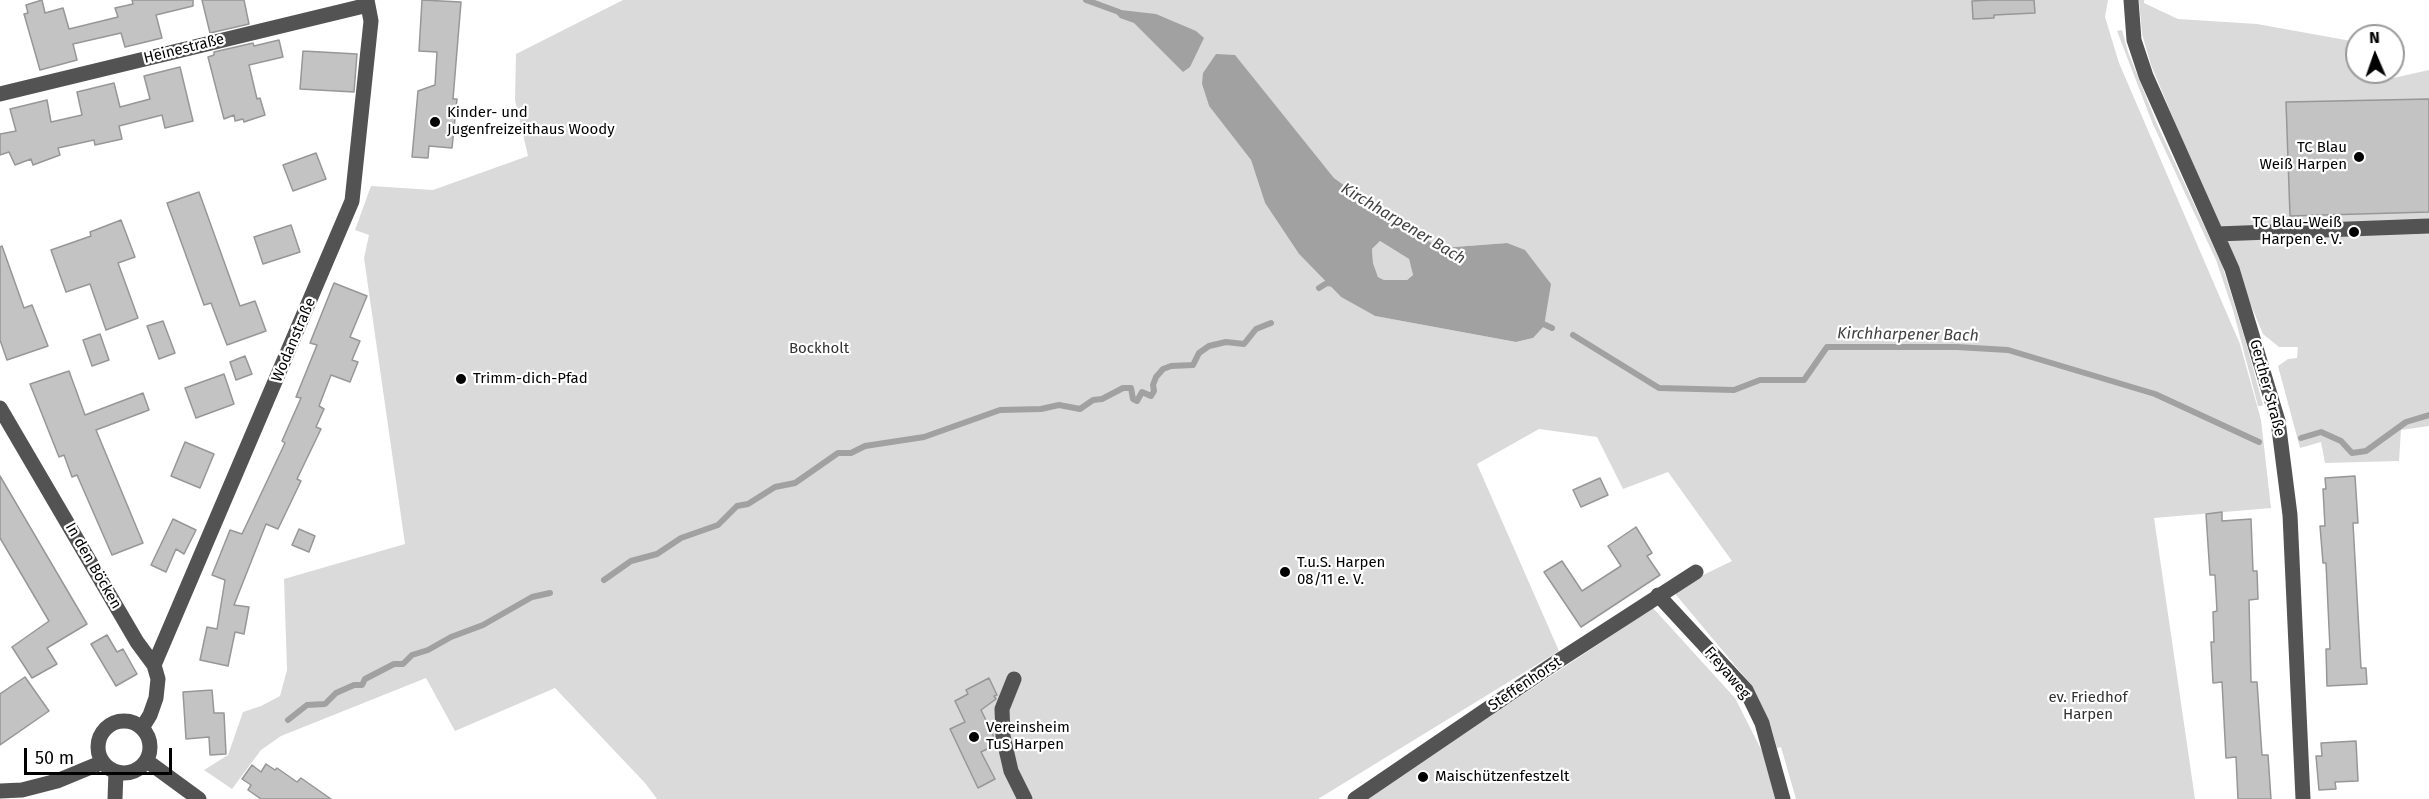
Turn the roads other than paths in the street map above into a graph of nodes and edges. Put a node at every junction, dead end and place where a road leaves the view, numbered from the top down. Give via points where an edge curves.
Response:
1 (2131, 0) edge
2 (368, 2) edge
3 (0, 93) edge
4 (2429, 226) edge
5 (2217, 234) junction
6 (0, 408) edge
7 (1696, 572) dead end
8 (1658, 595) junction
9 (154, 665) junction
10 (1014, 679) dead end
11 (142, 728) junction
12 (147, 761) junction
13 (103, 762) junction
14 (116, 772) junction
15 (0, 791) edge
16 (115, 799) edge
17 (199, 799) edge
18 (1025, 799) edge
19 (1355, 799) edge
20 (1783, 799) edge
21 (2303, 799) edge

1 - 5 street, Gerther Straße via 2134,40 2146,76
2 - 3 street, Heinestraße
2 - 9 street, Wodanstraße via 371,21 352,201
4 - 5 street
5 - 21 street, Gerther Straße via 2262,364 2283,447 2290,514
6 - 9 street, In den Böcken
7 - 8 street, Steffenhorst
8 - 19 street, Steffenhorst
8 - 20 street, Freyaweg via 1746,690 1762,723
9 - 11 street via 158,679 156,698
10 - 18 street via 1002,709 1003,736 1011,771
11 - 12 street via 150,744
11 - 13 street via 127,722 111,725 98,746
12 - 14 street via 133,772
12 - 17 street
13 - 14 street
13 - 15 street via 57,781
14 - 16 street

